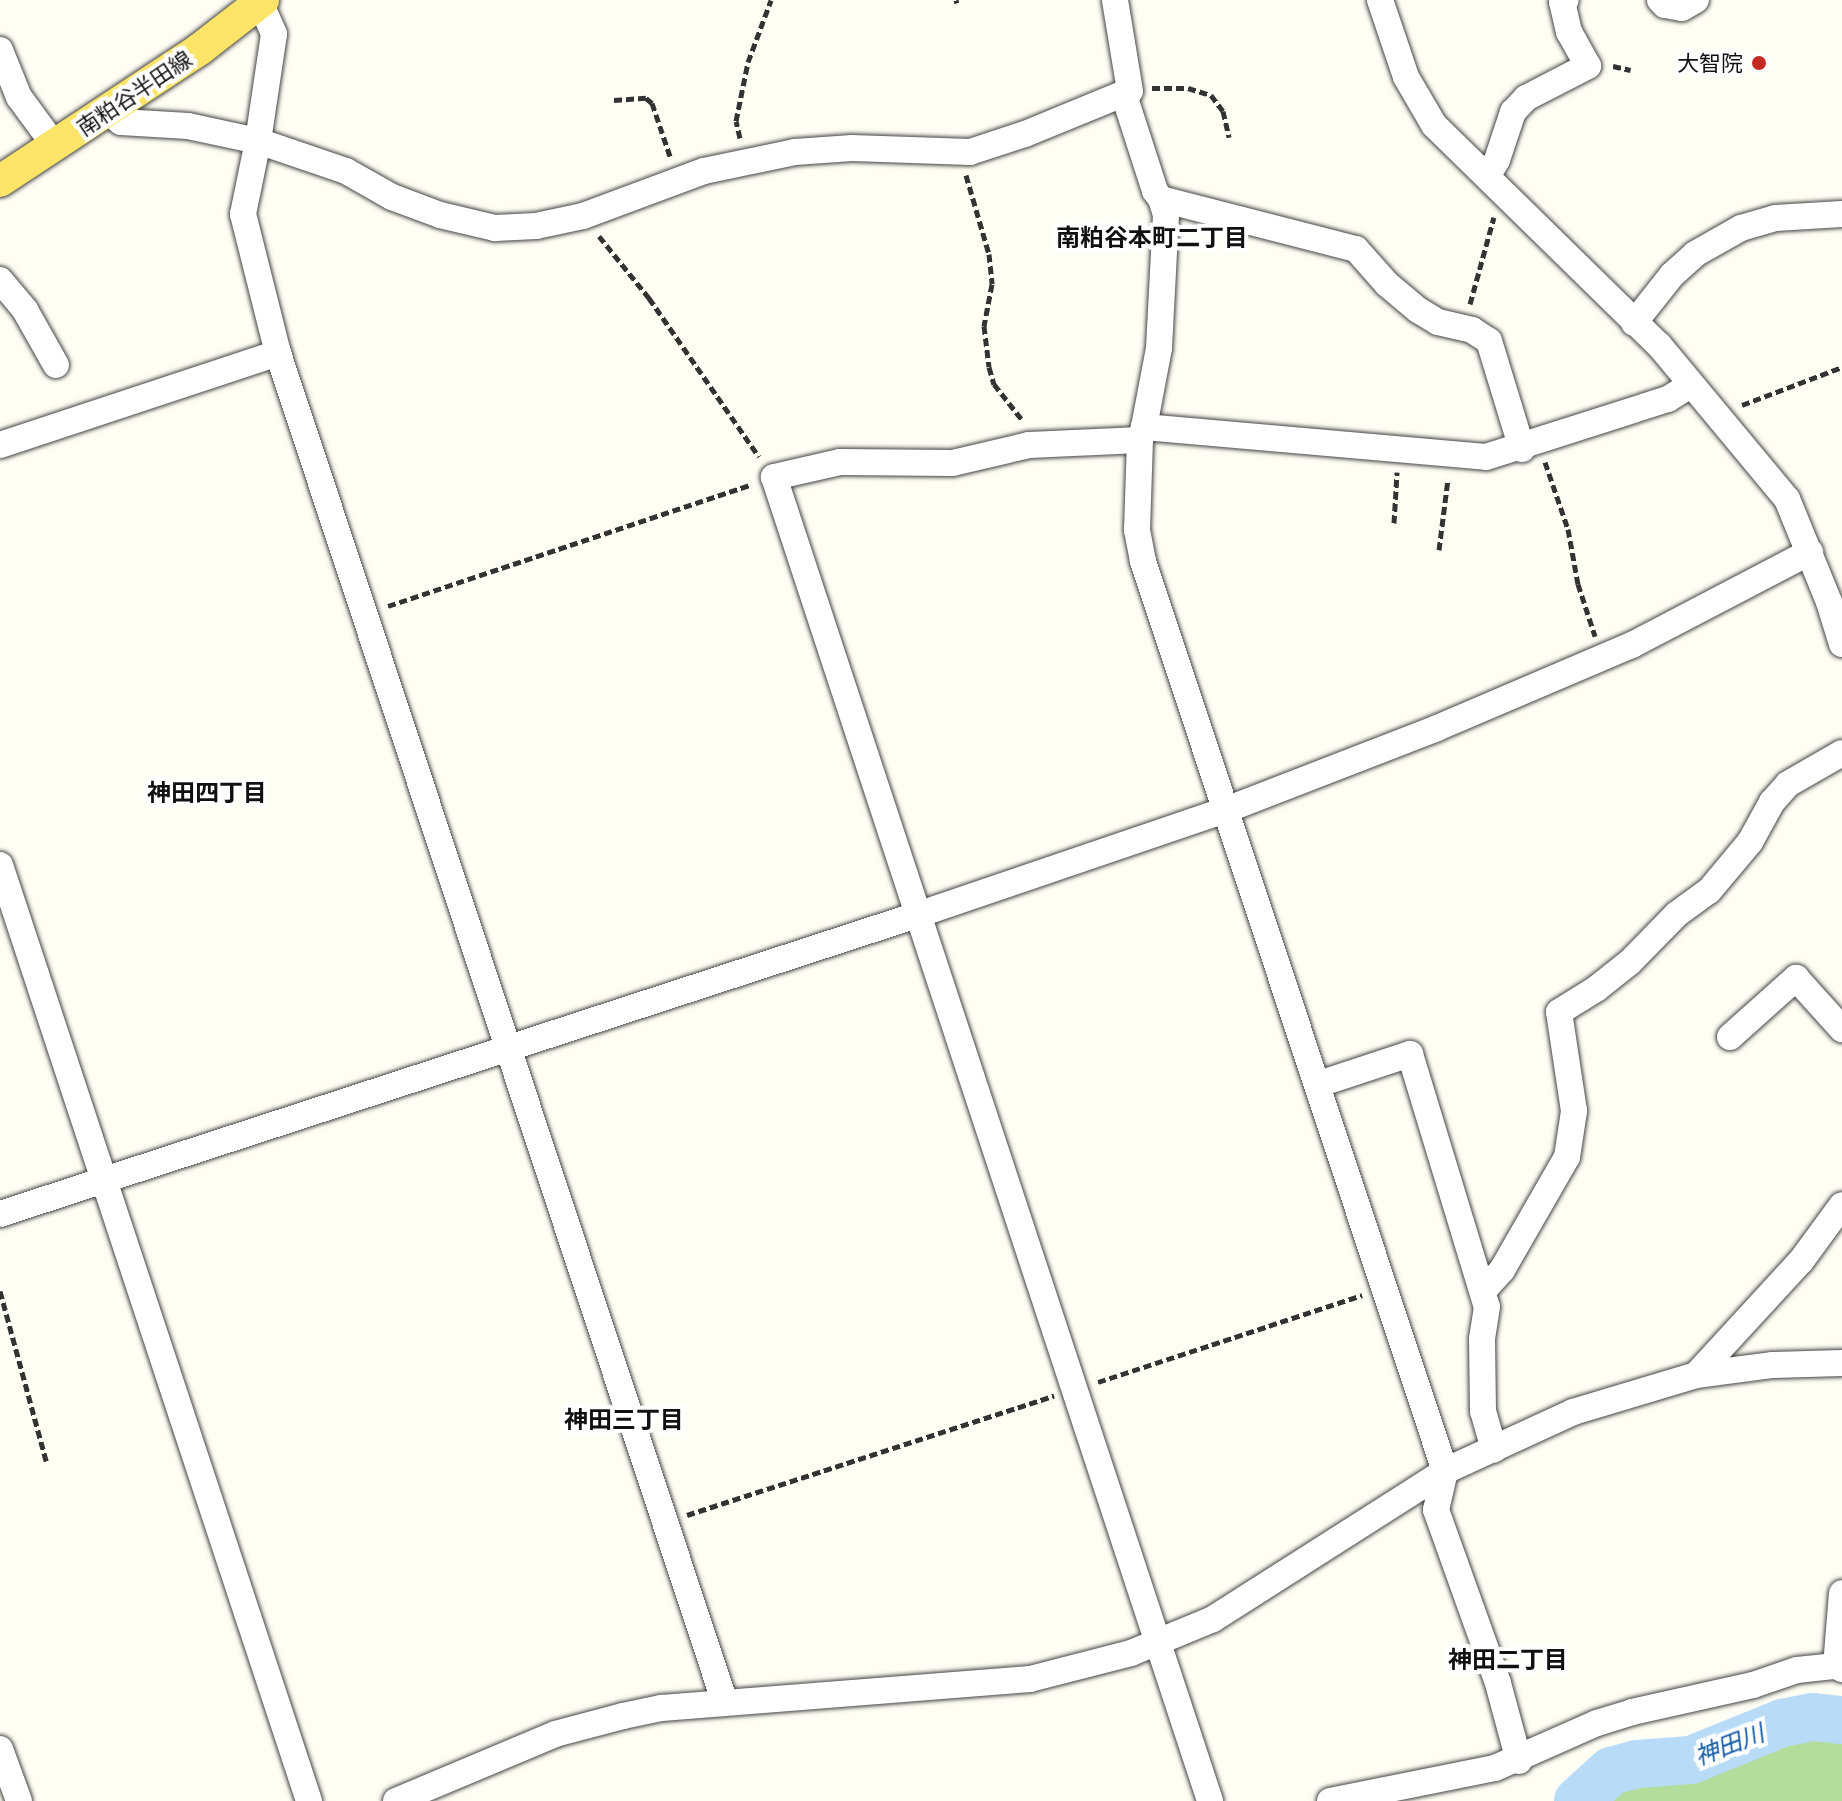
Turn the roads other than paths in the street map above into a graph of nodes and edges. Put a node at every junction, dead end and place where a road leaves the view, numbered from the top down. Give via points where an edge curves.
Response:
1 (1115, 0) edge
2 (1380, 0) edge
3 (1566, 0) edge
4 (1660, 0) edge
5 (1696, 0) edge
6 (261, 1) edge
7 (0, 50) edge
8 (1127, 93) junction
9 (107, 111) junction
10 (258, 141) junction
11 (55, 146) junction
12 (0, 181) edge
13 (1495, 182) junction
14 (1161, 199) junction
15 (1842, 214) edge
16 (0, 280) edge
17 (1634, 323) junction
18 (278, 353) junction
19 (56, 365) dead end
20 (1690, 385) junction
21 (1142, 434) junction
22 (0, 445) edge
23 (1529, 446) junction
24 (1810, 552) junction
25 (1836, 599) edge
26 (1842, 644) edge
27 (1842, 753) edge
28 (1226, 810) junction
29 (0, 865) edge
30 (917, 915) junction
31 (1842, 1029) edge
32 (1730, 1037) dead end
33 (510, 1046) junction
34 (1319, 1084) junction
35 (102, 1180) junction
36 (1842, 1205) edge
37 (0, 1214) edge
38 (1483, 1291) junction
39 (1842, 1363) edge
40 (1696, 1375) junction
41 (1494, 1449) junction
42 (1445, 1471) junction
43 (1842, 1593) edge
44 (1157, 1644) junction
45 (1839, 1668) edge
46 (725, 1703) junction
47 (0, 1749) edge
48 (1519, 1761) junction
49 (19, 1801) edge
50 (309, 1801) edge
51 (396, 1801) edge
52 (1210, 1801) edge
53 (1330, 1801) edge

1 - 8 street
2 - 13 street via 1406,77 1434,125
3 - 13 street via 1562,2 1569,32 1588,66 1558,79 1513,112
4 - 5 street via 1682,8
6 - 9 main road, 南粕谷半田線
6 - 10 street via 274,34
7 - 11 street via 19,97
8 - 10 street via 970,152 795,152 536,226 495,228 467,222
8 - 14 street
9 - 10 street via 121,122 188,126
9 - 11 main road, 南粕谷半田線
10 - 18 street via 243,214
11 - 12 main road, 南粕谷半田線
13 - 17 street
14 - 21 street via 1166,215 1160,337
14 - 23 street via 1356,249 1418,310 1489,341
15 - 17 street via 1775,218 1741,228 1695,254
16 - 19 street via 25,310
17 - 20 street
18 - 22 street
18 - 33 street
20 - 23 street via 1668,399
20 - 24 street via 1787,499
21 - 23 street via 1392,448 1447,456 1486,457
21 - 28 street via 1137,530 1143,561
21 - 30 street via 1029,445 953,463 840,462 774,477
24 - 25 street
24 - 28 street via 1602,658
25 - 26 street
27 - 38 street via 1788,784 1709,891 1677,914 1630,962 1559,1012 1574,1111 1567,1157 1502,1270
28 - 30 street
28 - 34 street
29 - 35 street
30 - 33 street
30 - 44 street
31 - 32 street via 1796,978
33 - 35 street
33 - 46 street
34 - 38 street via 1410,1054
34 - 42 street
35 - 37 street
35 - 50 street
36 - 40 street via 1801,1261
38 - 41 street via 1483,1411
39 - 40 street
40 - 41 street via 1573,1412
41 - 42 street
42 - 44 street via 1213,1619
42 - 48 street via 1436,1510 1498,1683
43 - 45 street
44 - 46 street via 1030,1679
44 - 52 street
45 - 48 street via 1797,1670 1632,1712
46 - 51 street via 662,1708 576,1727
47 - 49 street
48 - 53 street

